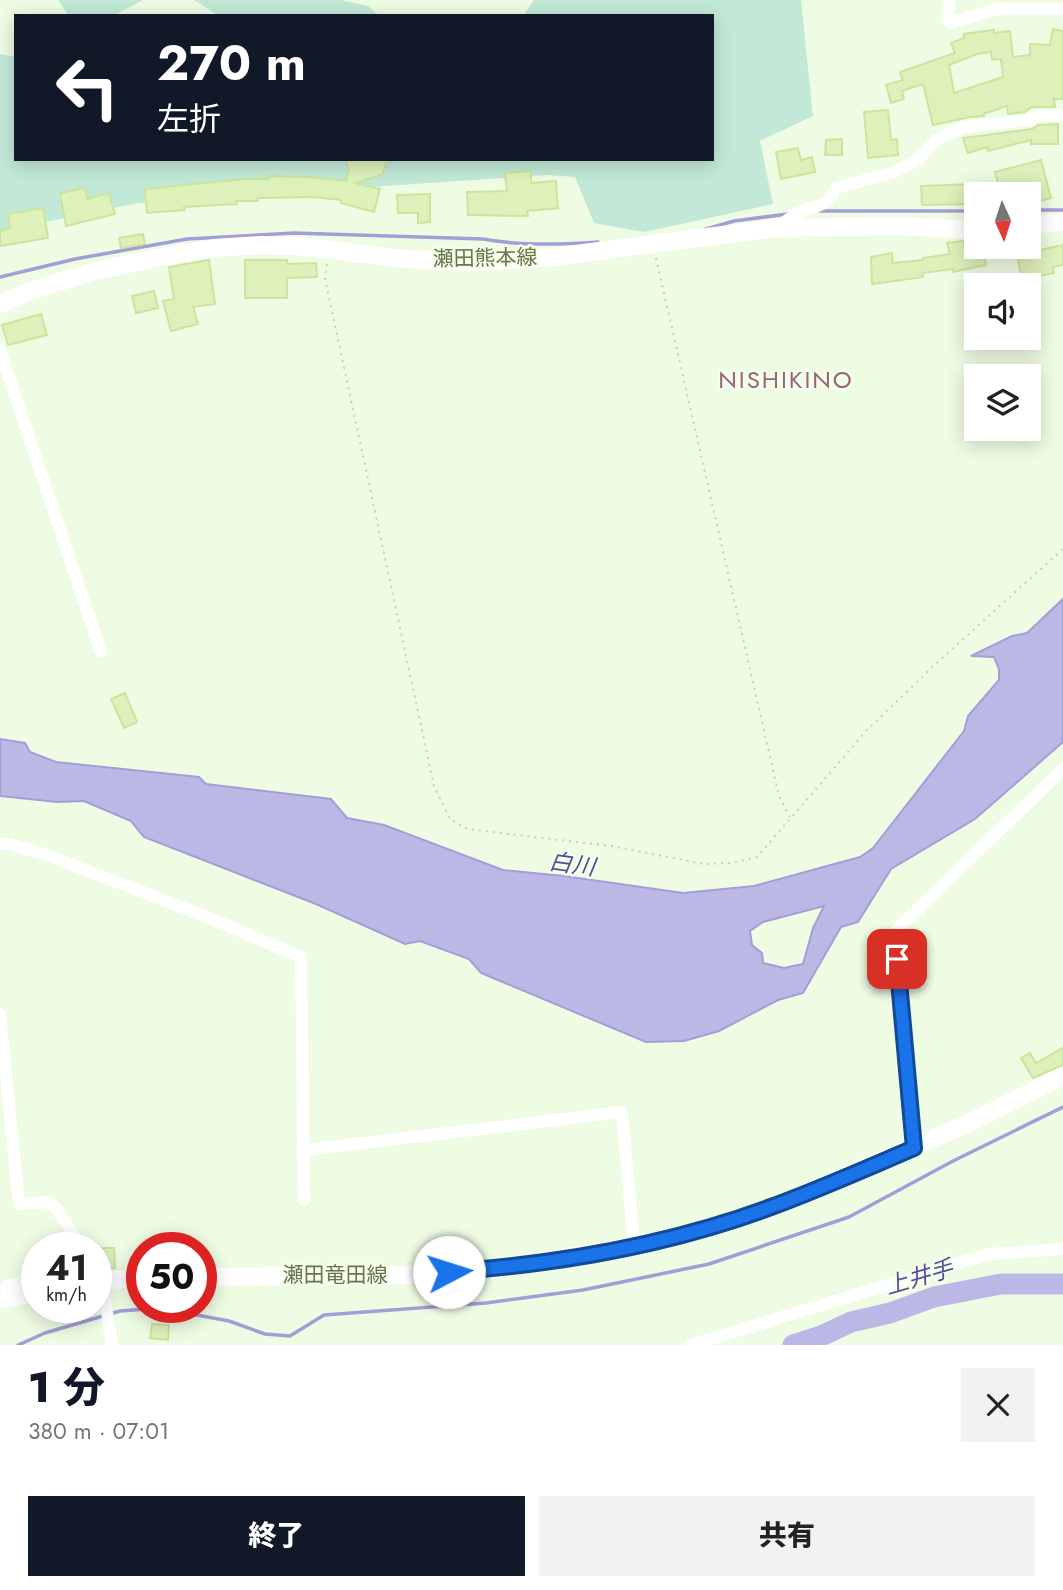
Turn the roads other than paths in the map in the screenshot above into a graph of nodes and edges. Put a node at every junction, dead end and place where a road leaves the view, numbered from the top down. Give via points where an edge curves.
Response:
1 (950, 0) edge
2 (1063, 9) edge
3 (1063, 115) edge
4 (1063, 222) edge
5 (1041, 224) edge
6 (776, 228) junction
7 (964, 229) edge
8 (0, 304) edge
9 (0, 350) edge
10 (101, 652) dead end
11 (1063, 769) edge
12 (0, 844) edge
13 (0, 1014) edge
14 (1063, 1076) edge
15 (914, 1148) junction
16 (304, 1150) junction
17 (304, 1200) dead end
18 (72, 1232) edge
19 (634, 1246) junction
20 (1063, 1249) edge
21 (217, 1276) edge
22 (21, 1283) edge
23 (4, 1299) edge
24 (108, 1323) edge
25 (112, 1345) edge
26 (691, 1345) edge

1 - 2 street via 950,23 997,9
3 - 6 street via 964,127 936,141 918,160 892,173 836,188 821,207 800,212
4 - 5 main road
6 - 7 main road, 瀬田熊本線
6 - 8 main road, 瀬田熊本線 via 553,257 473,262 261,245 214,248 91,272
9 - 10 street
11 - 15 street via 894,932
12 - 16 street via 47,855 301,957
13 - 18 street via 19,1204 48,1202
14 - 15 main road, 瀬田竜田線
15 - 19 main road, 瀬田竜田線 via 770,1208
16 - 17 street
16 - 19 street via 622,1112
19 - 21 main road, 瀬田竜田線 via 503,1268 422,1275
20 - 26 street via 989,1254
22 - 23 street via 7,1286
24 - 25 street

